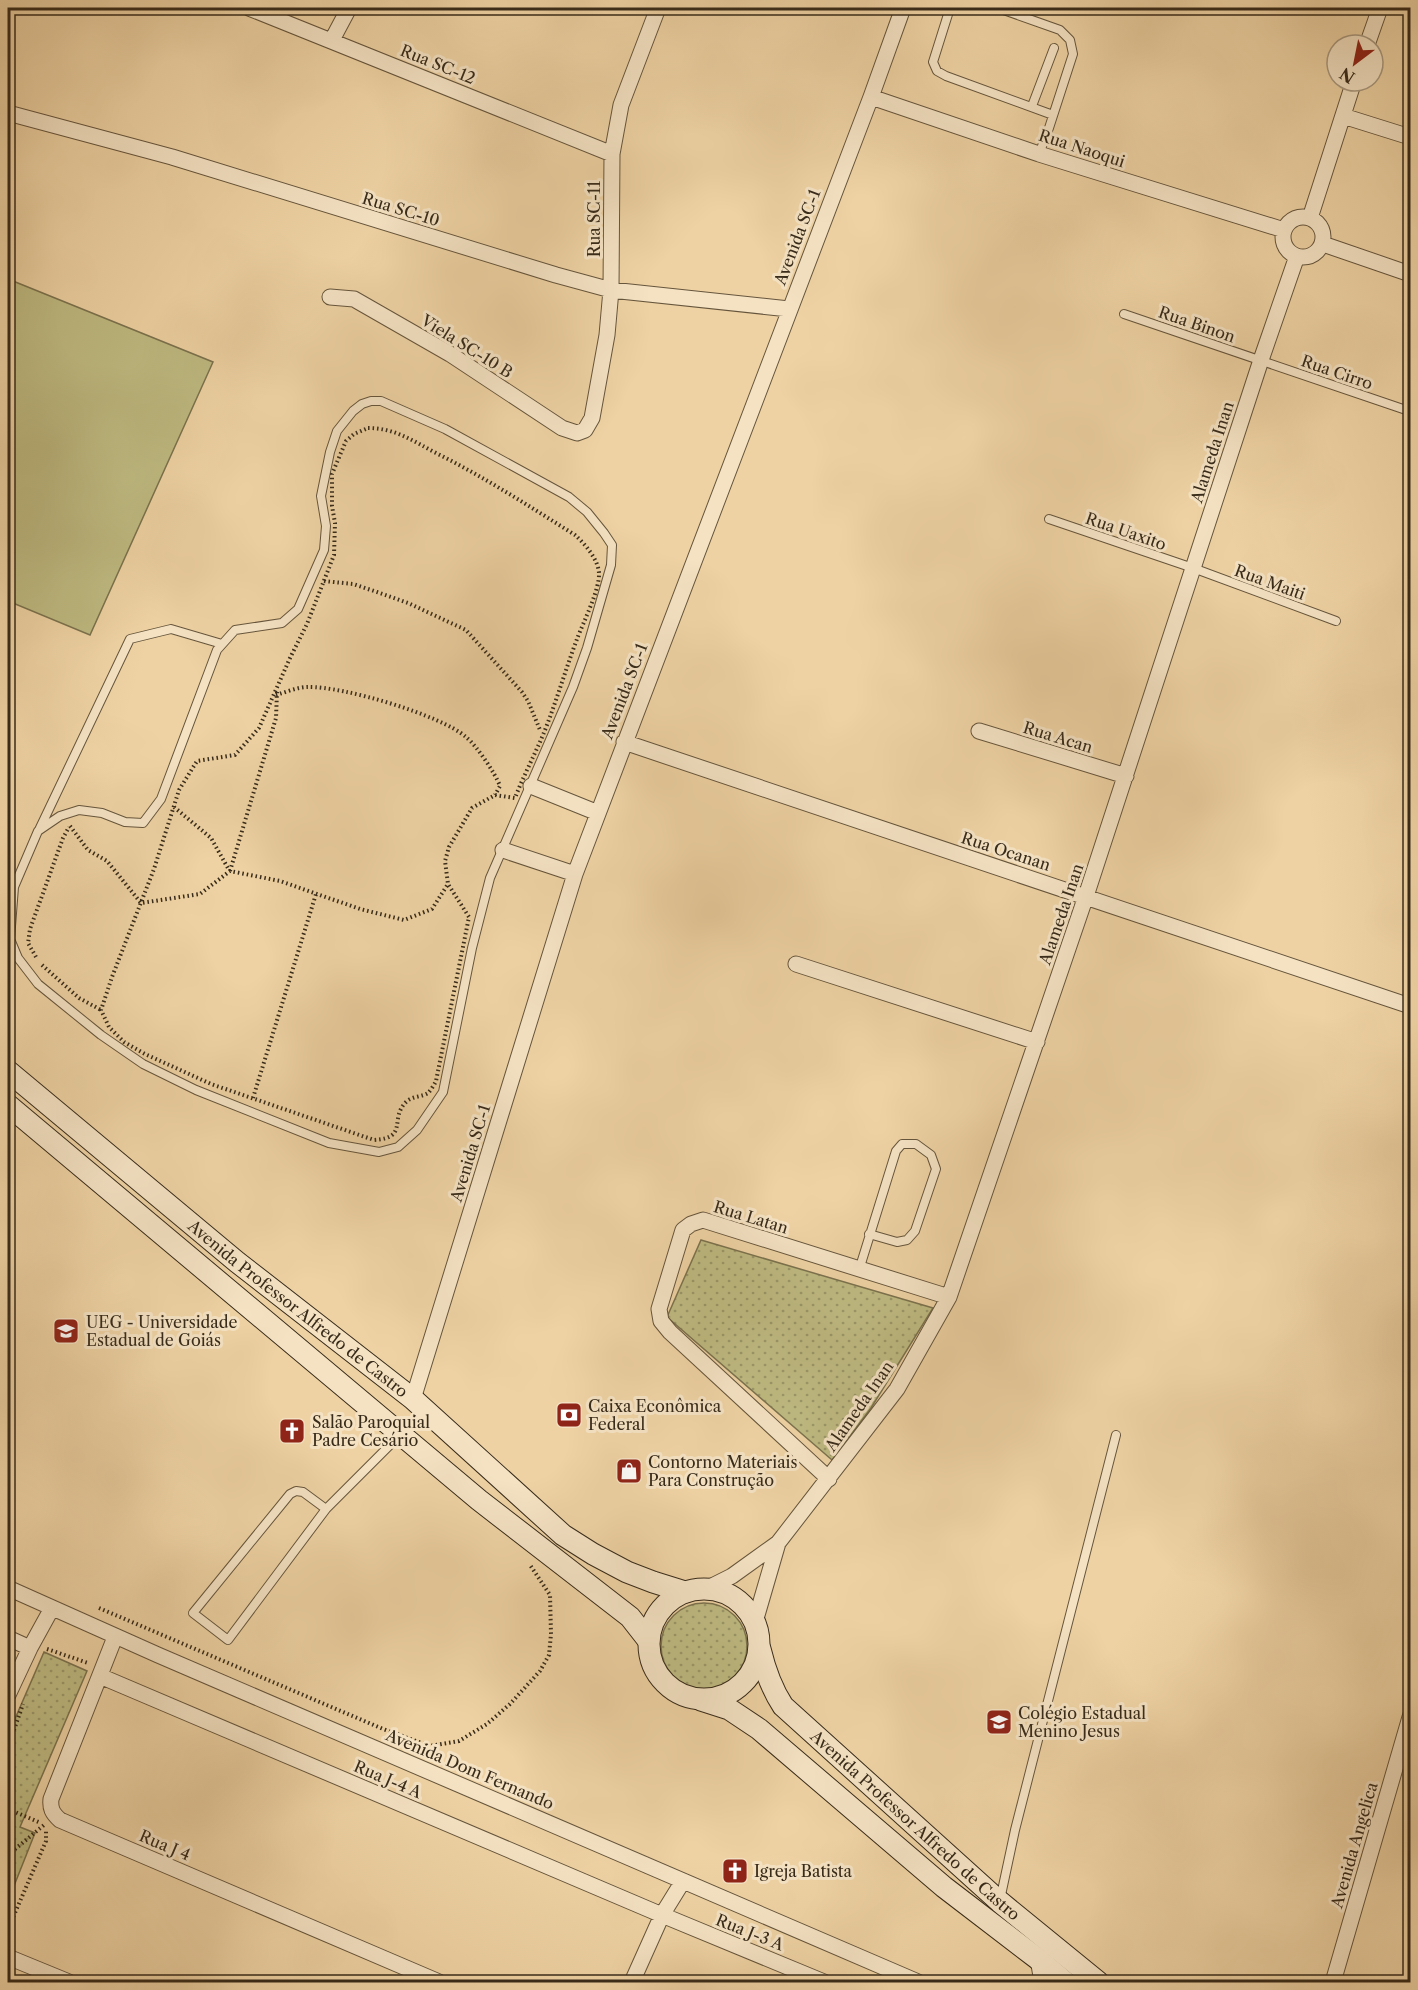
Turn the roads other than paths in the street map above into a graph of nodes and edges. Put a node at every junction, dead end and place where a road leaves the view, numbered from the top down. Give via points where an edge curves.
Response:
1 (249, 8) edge
2 (349, 8) edge
3 (658, 8) edge
4 (903, 8) edge
5 (950, 8) edge
6 (998, 8) edge
7 (1380, 8) edge
8 (1371, 33) edge
9 (332, 40) junction
10 (1054, 48) dead end
11 (1350, 93) edge
12 (871, 96) junction
13 (1032, 106) junction
14 (8, 113) edge
15 (1053, 115) junction
16 (1343, 116) junction
17 (1410, 137) edge
18 (612, 154) junction
19 (1039, 154) junction
20 (1310, 218) junction
21 (1284, 230) junction
22 (1323, 244) junction
23 (1297, 256) junction
24 (1410, 274) edge
25 (611, 290) junction
26 (330, 297) dead end
27 (789, 309) junction
28 (1124, 314) dead end
29 (1260, 360) junction
30 (1406, 410) dead end
31 (581, 433) joint
32 (1049, 519) dead end
33 (1193, 568) junction
34 (1336, 621) dead end
35 (222, 644) junction
36 (979, 731) dead end
37 (624, 742) junction
38 (1126, 776) junction
39 (531, 786) junction
40 (598, 813) junction
41 (38, 831) junction
42 (503, 850) junction
43 (575, 874) junction
44 (1086, 896) junction
45 (796, 963) dead end
46 (1410, 1005) edge
47 (1037, 1042) junction
48 (8, 1071) edge
49 (8, 1105) edge
50 (869, 1234) junction
51 (859, 1270) junction
52 (949, 1297) junction
53 (412, 1399) junction
54 (401, 1435) junction
55 (1116, 1436) dead end
56 (829, 1479) junction
57 (326, 1509) junction
58 (778, 1543) junction
59 (8, 1588) edge
60 (708, 1588) junction
61 (685, 1592) junction
62 (52, 1608) junction
63 (755, 1622) junction
64 (115, 1636) junction
65 (8, 1638) edge
66 (648, 1640) junction
67 (760, 1649) junction
68 (36, 1650) junction
69 (97, 1672) junction
70 (8, 1695) edge
71 (701, 1700) junction
72 (1410, 1717) edge
73 (683, 1881) junction
74 (1000, 1902) junction
75 (662, 1916) junction
76 (8, 1957) edge
77 (1038, 1959) junction
78 (69, 1983) edge
79 (439, 1983) edge
80 (632, 1983) edge
81 (824, 1983) edge
82 (918, 1983) edge
83 (1042, 1983) edge
84 (1065, 1983) edge
85 (1098, 1983) edge
86 (1333, 1983) edge

1 - 9 street, Rua SC-12
2 - 9 street
3 - 18 street, Rua SC-11 via 621,105
4 - 12 street, Avenida SC-1
5 - 13 lane via 933,62 937,71
6 - 15 lane via 1060,30 1070,40 1073,54
7 - 8 street
9 - 18 street, Rua SC-12
10 - 13 lane
11 - 16 street
12 - 19 street, Rua Naoqui
12 - 27 street, Avenida SC-1
13 - 15 lane
14 - 25 street, Rua SC-10 via 171,157
15 - 19 lane
16 - 17 street
16 - 20 street
18 - 25 street, Rua SC-11
19 - 21 street, Rua Naoqui
20 - 21 street via 1295,218
20 - 22 street via 1322,228
21 - 23 street via 1285,246
22 - 23 street via 1312,255
22 - 24 street
23 - 29 street, Alameda Inan
25 - 27 street, Rua SC-10
25 - 31 street, Rua SC-11 via 592,418
26 - 31 street, Viela SC-10 B via 354,299 450,354 562,428
27 - 37 street, Avenida SC-1
28 - 29 lane, Rua Binon
29 - 30 lane, Rua Cirro
29 - 33 street, Alameda Inan
32 - 33 lane, Rua Uaxito
33 - 34 lane, Rua Maiti
33 - 38 street, Alameda Inan
35 - 39 lane via 235,630 282,623 298,609 324,550 326,526 321,496 330,452 337,431 353,411 371,401 381,401 445,429 569,497 587,512 612,545 611,566 587,648
35 - 41 lane via 171,629 130,639
35 - 41 lane via 161,799 143,823 80,810 60,816
36 - 38 street, Rua Acan
37 - 40 street, Avenida SC-1
37 - 44 street, Rua Ocanan
38 - 44 street, Alameda Inan
39 - 40 street
39 - 42 lane
40 - 43 street, Avenida SC-1
41 - 42 lane via 14,887 10,939 18,958 38,984 135,1058 196,1090 329,1143 379,1152 398,1147 417,1130 443,1092 472,948 490,878
42 - 43 street
43 - 53 street, Avenida SC-1
44 - 46 street, Rua Ocanan
44 - 47 street, Alameda Inan
45 - 47 street
47 - 52 street, Alameda Inan
48 - 53 main road, Avenida Professor Alfredo de Castro via 237,1262
49 - 54 main road, Avenida Professor Alfredo de Castro
50 - 50 lane via 896,1151 902,1144 916,1144 932,1155 936,1169 915,1231 907,1240 897,1242
50 - 51 lane
51 - 52 street, Rua Latan
51 - 56 street, Rua Latan via 704,1220 683,1230 659,1310 661,1321 670,1332
52 - 56 street, Alameda Inan via 897,1389
53 - 61 main road, Avenida Professor Alfredo de Castro via 562,1534 627,1572
54 - 57 lane
54 - 66 main road, Avenida Professor Alfredo de Castro via 630,1617
55 - 74 lane
56 - 58 street, Alameda Inan
57 - 57 lane via 228,1640 193,1613 290,1494 303,1492
58 - 60 street, Alameda Inan
58 - 63 street, Alameda Inan
59 - 62 street, Avenida Dom Fernando
60 - 61 main road
60 - 63 main road via 736,1599
61 - 66 main road via 666,1602 654,1619
62 - 64 street, Avenida Dom Fernando
62 - 68 street
63 - 67 main road
64 - 69 street, Rua J 4
64 - 73 street, Avenida Dom Fernando
65 - 68 street
66 - 71 main road via 653,1667 661,1680 686,1697
67 - 71 main road via 754,1670 741,1686 722,1697
67 - 74 main road, Avenida Professor Alfredo de Castro via 767,1678 783,1706
68 - 70 street
69 - 75 street, Rua J-4 A
69 - 79 street, Rua J 4 via 51,1799 52,1811 60,1820
71 - 77 main road, Avenida Professor Alfredo de Castro via 729,1709 759,1729 944,1887
72 - 86 street, Avenida Angelica
73 - 75 street
73 - 82 street, Avenida Dom Fernando
74 - 85 main road, Avenida Professor Alfredo de Castro
75 - 80 street
75 - 81 street, Rua J-3 A
76 - 78 street
77 - 83 street
77 - 84 main road, Avenida Professor Alfredo de Castro

